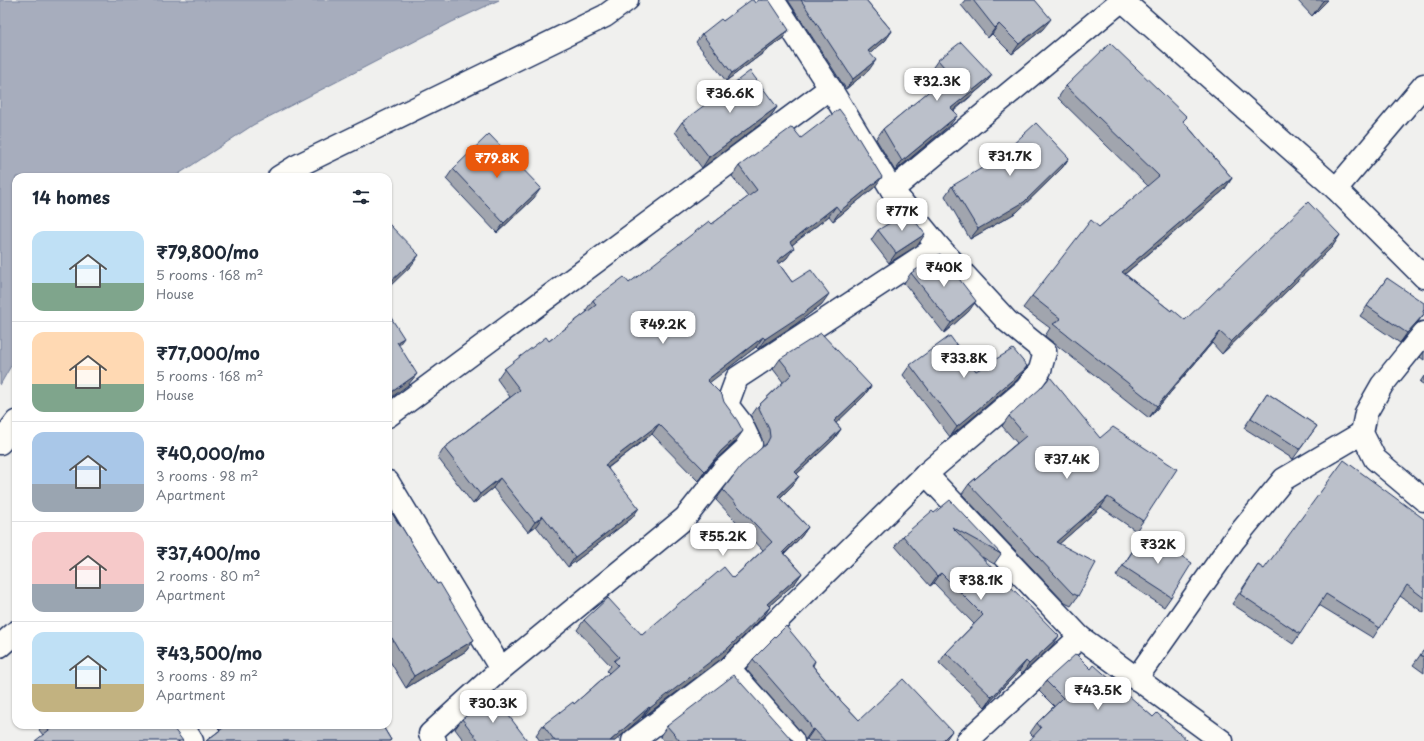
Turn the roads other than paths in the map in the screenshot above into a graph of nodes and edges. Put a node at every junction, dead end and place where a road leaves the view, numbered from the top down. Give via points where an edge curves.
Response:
1 (627, 0) edge
2 (773, 0) edge
3 (1122, 0) edge
4 (1424, 85) edge
5 (830, 88) junction
6 (286, 173) edge
7 (1336, 189) junction
8 (892, 190) junction
9 (938, 246) junction
10 (1424, 277) edge
11 (1424, 333) edge
12 (392, 413) edge
13 (12, 427) edge
14 (1362, 434) junction
15 (0, 443) edge
16 (926, 474) junction
17 (392, 489) edge
18 (1424, 500) edge
19 (12, 636) edge
20 (1080, 637) junction
21 (0, 646) edge
22 (729, 668) junction
23 (501, 669) junction
24 (1136, 679) junction
25 (184, 729) edge
26 (1215, 739) edge
27 (192, 741) edge
28 (435, 741) edge
29 (633, 741) edge
30 (793, 741) edge
31 (967, 741) edge

1 - 6 street via 605,16
2 - 5 street
3 - 7 street
3 - 8 street
4 - 7 street
5 - 8 street
5 - 12 street
7 - 10 street
8 - 9 street
9 - 16 street via 1007,321 1045,352 1040,370 1026,389
9 - 23 street via 737,378 727,405 741,423 751,444 724,469 685,518
11 - 14 street via 1382,385 1366,413
13 - 15 street
14 - 18 street via 1375,459
14 - 24 street via 1284,479 1234,540
16 - 20 street
16 - 22 street
17 - 23 street
19 - 21 street
20 - 24 street
20 - 31 street
22 - 29 street
22 - 30 street
23 - 28 street via 430,734
24 - 26 street
25 - 27 street

